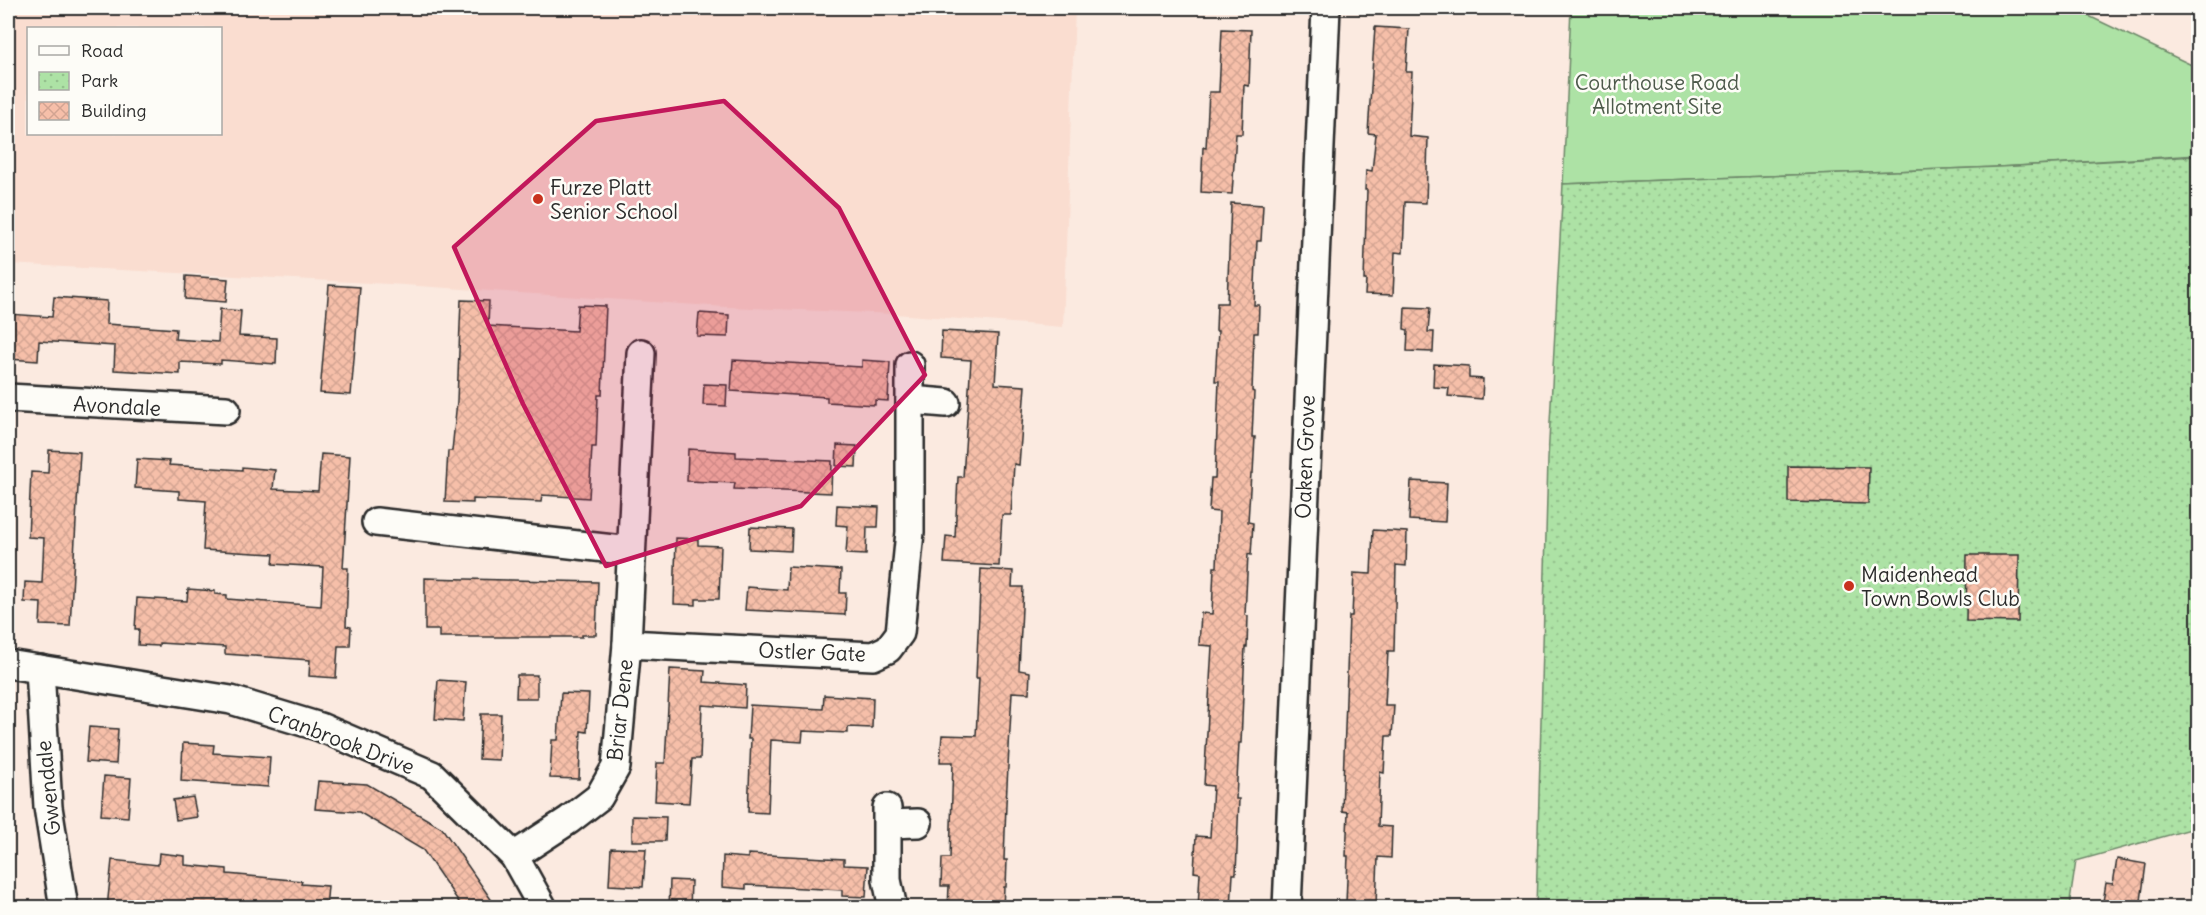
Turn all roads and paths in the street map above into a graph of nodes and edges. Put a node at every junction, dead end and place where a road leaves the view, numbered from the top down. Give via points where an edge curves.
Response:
1 (1326, 8) edge
2 (641, 353) dead end
3 (910, 365) dead end
4 (8, 398) edge
5 (910, 400) junction
6 (946, 403) dead end
7 (226, 410) dead end
8 (376, 522) dead end
9 (632, 551) junction
10 (627, 644) junction
11 (8, 664) edge
12 (40, 669) junction
13 (918, 824) dead end
14 (514, 856) junction
15 (64, 908) edge
16 (543, 908) edge
17 (893, 908) edge
18 (1287, 908) edge

1 - 18 street, Oaken Grove
2 - 9 street, Briar Dene
3 - 5 street, Ostler Gate
4 - 7 street, Avondale
5 - 6 street
5 - 10 street, Ostler Gate via 910,532 900,633 888,649 873,656
8 - 9 street
9 - 10 street, Briar Dene
10 - 14 street, Briar Dene via 616,767 599,797
11 - 12 street, Cranbrook Drive
12 - 14 street, Cranbrook Drive via 231,700 320,727 432,775
12 - 15 street, Gwendale via 48,807
13 - 17 street via 887,816 887,880
14 - 16 street, Cranbrook Drive

